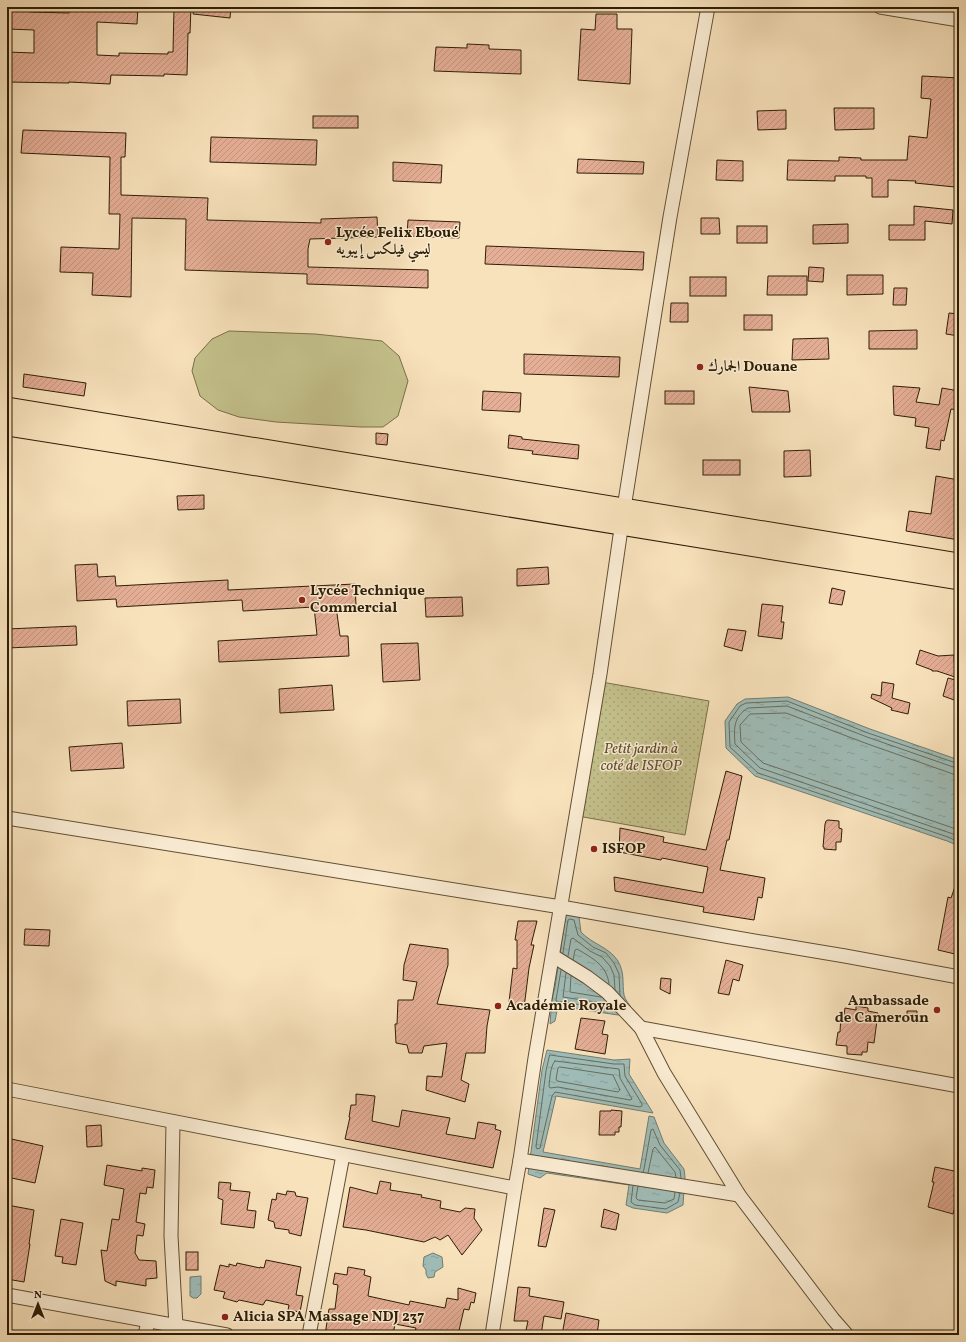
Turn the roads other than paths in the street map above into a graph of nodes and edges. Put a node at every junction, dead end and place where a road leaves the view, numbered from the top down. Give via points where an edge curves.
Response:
1 (708, 7) edge
2 (880, 7) edge
3 (959, 20) edge
4 (7, 408) edge
5 (7, 426) edge
6 (166, 442) junction
7 (623, 516) junction
8 (959, 564) edge
9 (959, 580) edge
10 (7, 818) edge
11 (561, 907) junction
12 (553, 956) junction
13 (959, 978) edge
14 (640, 1028) junction
15 (959, 1086) edge
16 (7, 1089) edge
17 (173, 1122) junction
18 (343, 1155) junction
19 (520, 1160) junction
20 (515, 1188) junction
21 (739, 1195) junction
22 (7, 1295) edge
23 (148, 1321) junction
24 (176, 1326) junction
25 (145, 1335) edge
26 (226, 1335) edge
27 (309, 1335) edge
28 (492, 1335) edge
29 (847, 1335) edge

1 - 7 street via 670,217
2 - 3 street
4 - 6 main road
5 - 6 main road
6 - 7 main road
7 - 8 main road
7 - 9 main road
7 - 11 street via 600,674
10 - 11 street
11 - 12 street
11 - 13 street
12 - 14 street via 603,988
12 - 19 street
14 - 15 street
14 - 21 street via 664,1073
16 - 17 street
17 - 18 street
17 - 24 street via 172,1236
18 - 20 street
18 - 27 street
19 - 20 street
19 - 21 street
20 - 28 street
21 - 29 street
22 - 23 street
23 - 24 street
23 - 25 street
24 - 26 street

